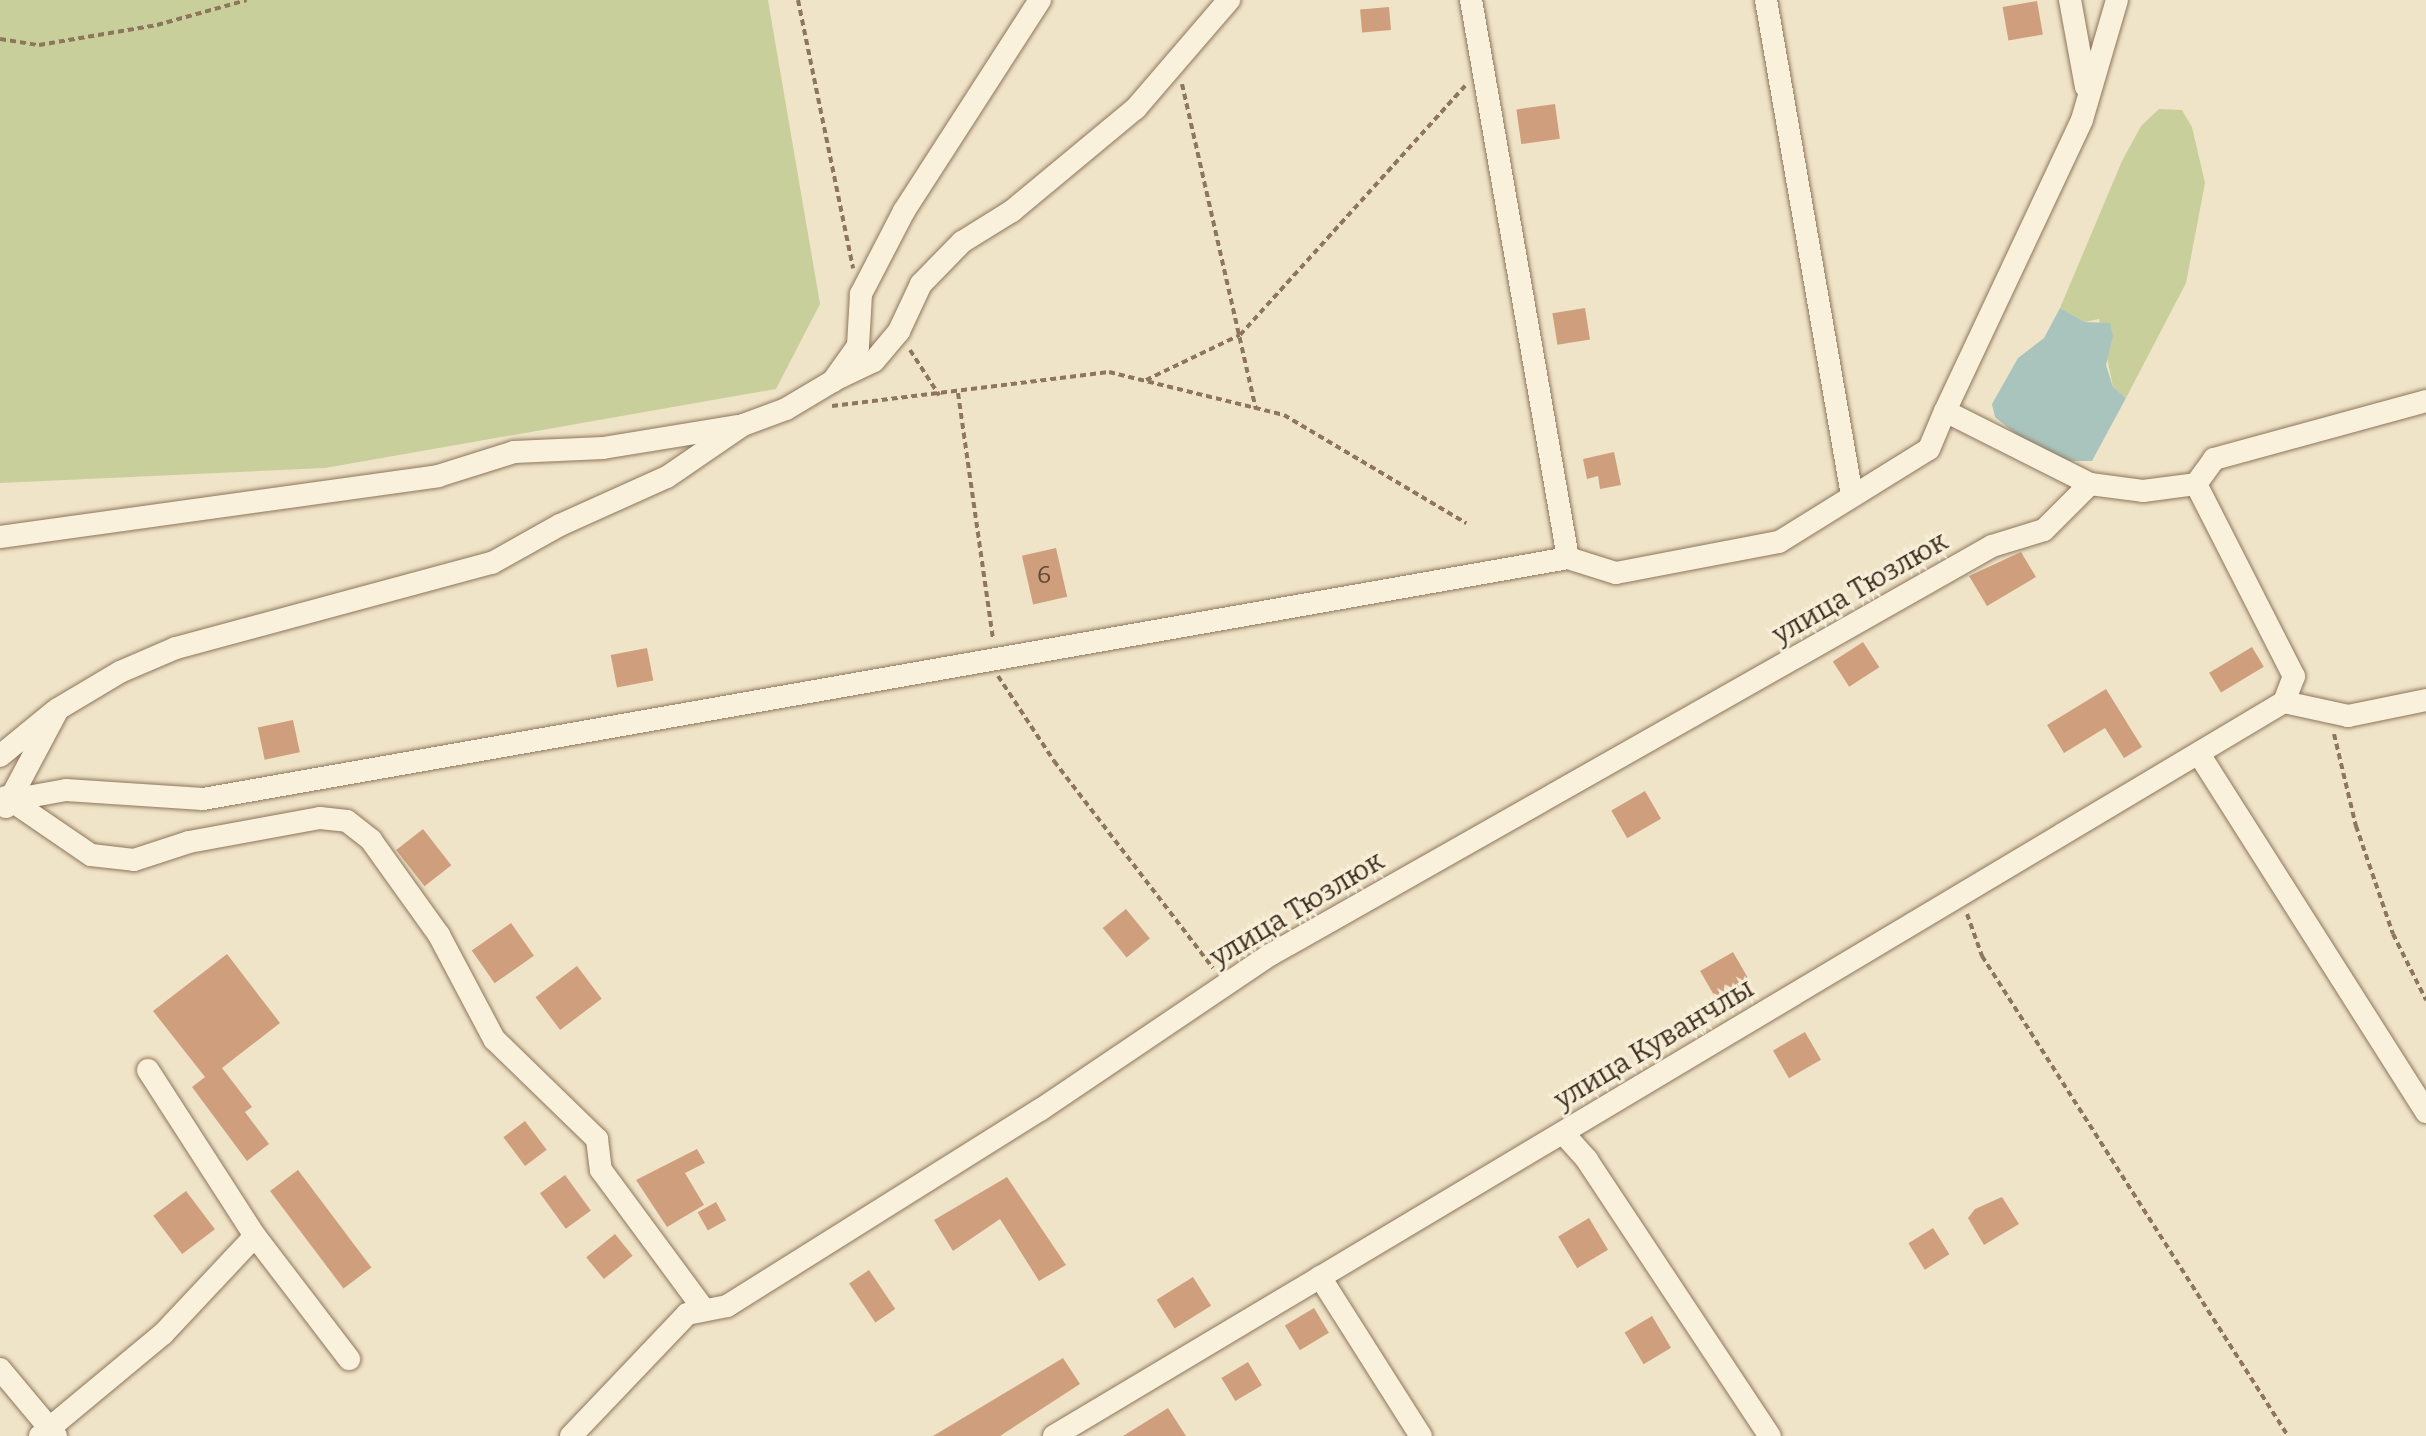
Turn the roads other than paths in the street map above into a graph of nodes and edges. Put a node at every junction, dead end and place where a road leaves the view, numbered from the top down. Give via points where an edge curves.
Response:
1 (1040, 0) edge
2 (1229, 0) edge
3 (1471, 0) edge
4 (1766, 0) edge
5 (2070, 0) edge
6 (2117, 0) edge
7 (2082, 120) junction
8 (833, 381) junction
9 (2426, 401) edge
10 (1945, 411) junction
11 (743, 425) junction
12 (2090, 484) junction
13 (2196, 484) junction
14 (1852, 496) junction
15 (0, 537) edge
16 (1568, 558) junction
17 (2426, 700) edge
18 (2284, 702) junction
19 (58, 709) junction
20 (2199, 754) junction
21 (0, 756) edge
22 (3, 802) edge
23 (148, 1070) dead end
24 (2426, 1112) edge
25 (1563, 1133) junction
26 (255, 1236) junction
27 (1320, 1277) junction
28 (702, 1307) junction
29 (349, 1359) dead end
30 (0, 1369) edge
31 (48, 1433) edge
32 (1058, 1435) edge
33 (571, 1436) edge
34 (1421, 1436) edge
35 (1770, 1436) edge

1 - 8 street via 904,211 861,294 858,346
2 - 8 street via 1124,117 1012,211 962,242 921,284 899,331 874,361
3 - 16 street
4 - 14 street
5 - 7 street via 2087,79
6 - 7 street
7 - 10 street
8 - 11 street via 786,409
9 - 13 street via 2214,459
10 - 12 street
10 - 14 street via 1929,449
11 - 15 street via 603,448 514,452 438,476
11 - 19 street via 667,477 560,525 492,563 176,648 120,672
12 - 13 street via 2143,491
12 - 28 street, улица Тюзлюк via 2044,530 1992,546 1270,955 1040,1110 727,1306
13 - 18 street via 2294,676
14 - 16 street via 1779,542 1616,573
16 - 22 street via 203,799 66,790
17 - 18 street via 2348,716
18 - 20 street, улица Куванчлы
19 - 21 street
19 - 22 street
20 - 24 street
20 - 25 street, улица Куванчлы
22 - 28 street via 91,855 134,860 203,839 320,818 347,821 371,840 439,935 494,1039 597,1139 601,1170
23 - 26 street
25 - 27 street, улица Куванчлы
25 - 35 street via 1587,1160
26 - 29 street
26 - 31 street via 163,1334
27 - 32 street, улица Куванчлы
27 - 34 street
28 - 33 street, улица Тюзлюк via 687,1314
30 - 31 street

